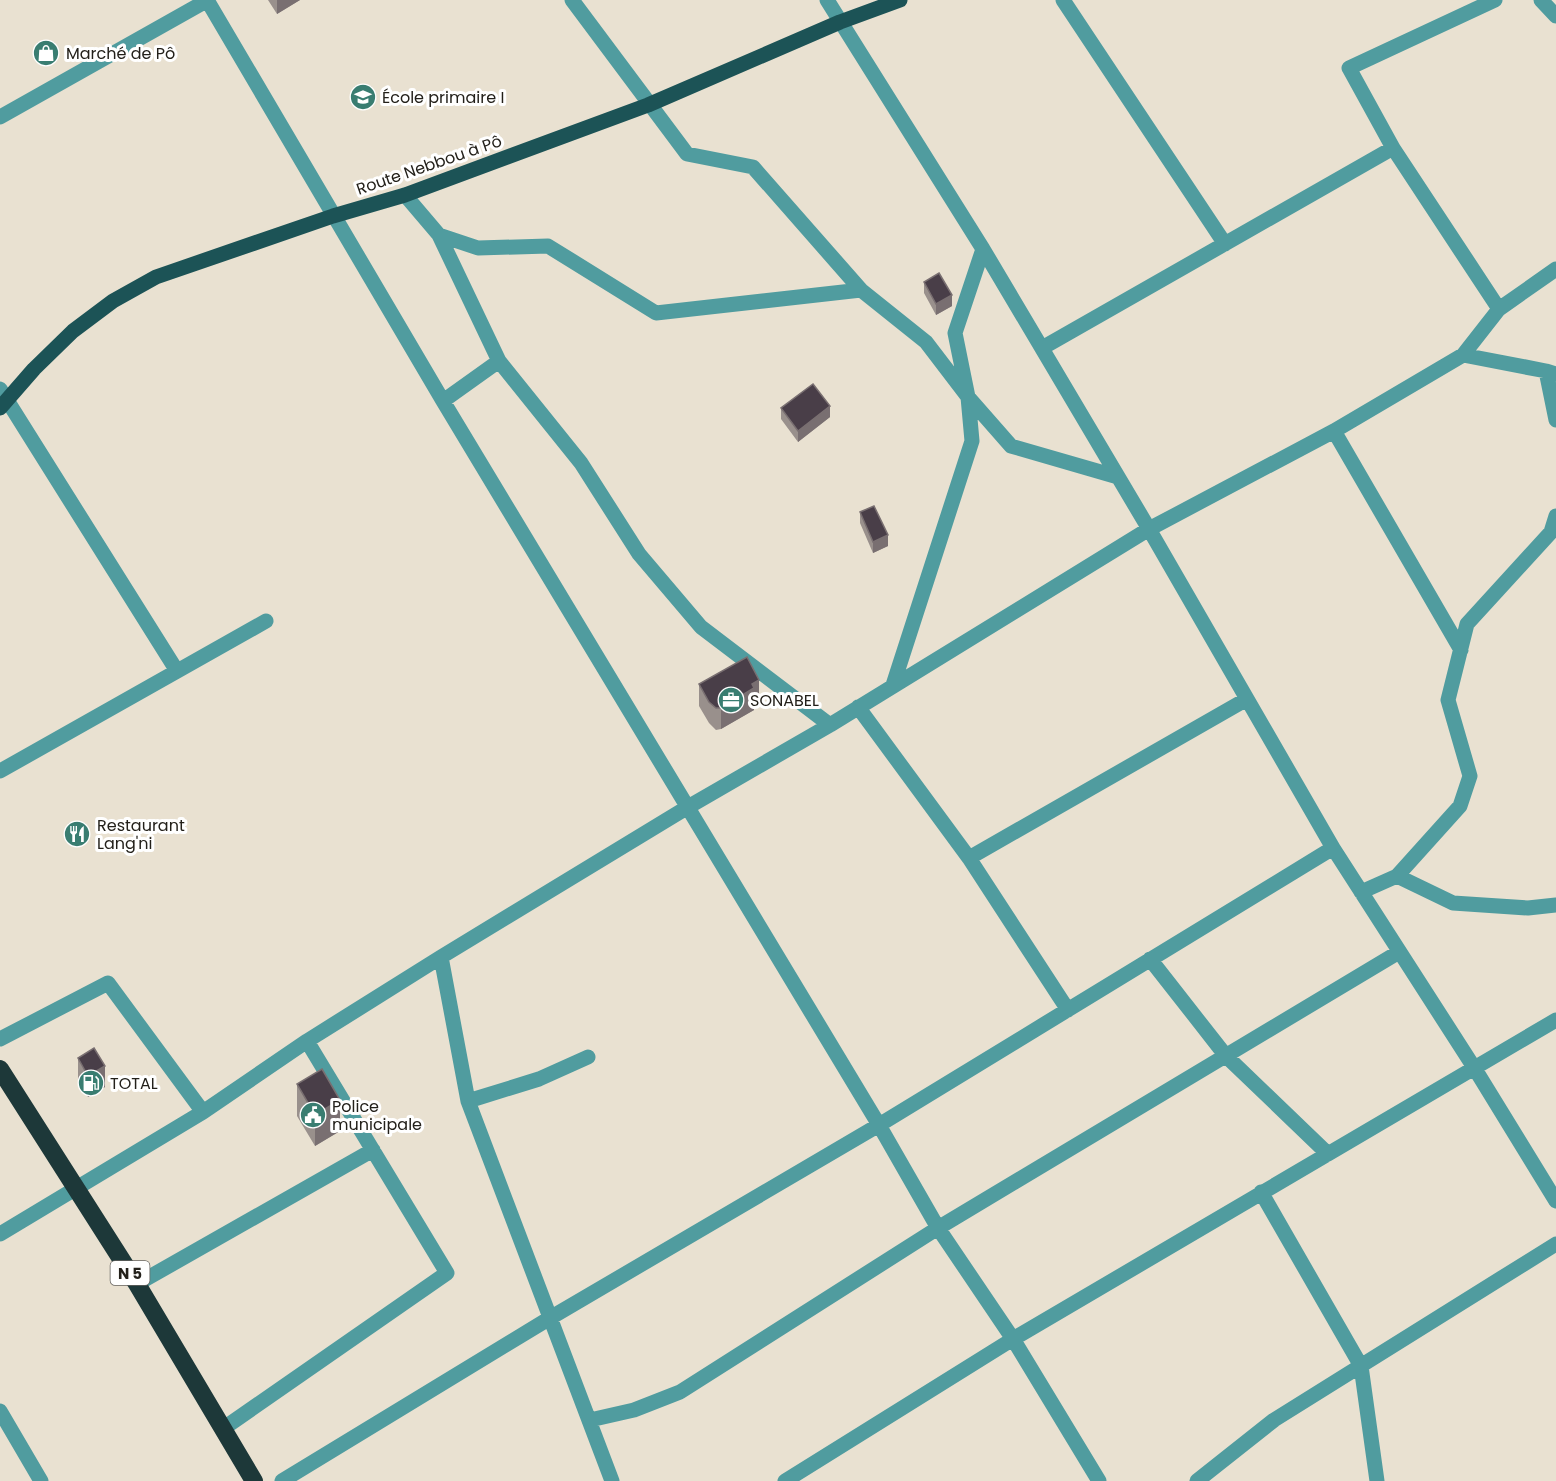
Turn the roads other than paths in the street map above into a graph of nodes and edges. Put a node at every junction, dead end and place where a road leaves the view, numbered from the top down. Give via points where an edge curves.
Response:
1 (207, 0) edge
2 (572, 0) edge
3 (827, 0) edge
4 (900, 0) edge
5 (1063, 0) edge
6 (1495, 0) edge
7 (1541, 0) edge
8 (1556, 15) edge
9 (840, 22) junction
10 (648, 105) junction
11 (0, 117) edge
12 (1393, 148) junction
13 (405, 195) junction
14 (333, 216) junction
15 (439, 236) junction
16 (1225, 244) junction
17 (983, 249) junction
18 (1556, 269) edge
19 (861, 290) junction
20 (1499, 309) junction
21 (1042, 348) junction
22 (1463, 355) junction
23 (499, 361) junction
24 (1551, 372) edge
25 (968, 397) junction
26 (2, 399) edge
27 (442, 401) junction
28 (1556, 420) edge
29 (1334, 431) junction
30 (1118, 477) junction
31 (1556, 516) edge
32 (1149, 529) junction
33 (266, 621) dead end
34 (1461, 650) junction
35 (177, 671) junction
36 (893, 685) junction
37 (1247, 699) junction
38 (858, 707) junction
39 (830, 725) junction
40 (0, 771) edge
41 (688, 807) junction
42 (1333, 848) junction
43 (969, 858) junction
44 (1397, 876) junction
45 (1360, 892) junction
46 (1556, 905) edge
47 (1399, 952) junction
48 (441, 957) junction
49 (1150, 959) junction
50 (1068, 1010) junction
51 (1556, 1020) edge
52 (0, 1039) edge
53 (307, 1041) junction
54 (1226, 1056) junction
55 (588, 1057) dead end
56 (0, 1069) edge
57 (1475, 1069) junction
58 (468, 1101) junction
59 (203, 1112) junction
60 (879, 1125) junction
61 (373, 1150) junction
62 (1328, 1154) junction
63 (77, 1188) junction
64 (1262, 1192) junction
65 (1556, 1201) edge
66 (938, 1228) junction
67 (0, 1234) edge
68 (1556, 1244) edge
69 (137, 1284) junction
70 (549, 1318) junction
71 (1013, 1339) junction
72 (1361, 1366) junction
73 (0, 1412) edge
74 (590, 1420) junction
75 (224, 1428) junction
76 (41, 1481) edge
77 (254, 1481) edge
78 (282, 1481) edge
79 (612, 1481) edge
80 (785, 1481) edge
81 (1099, 1481) edge
82 (1197, 1481) edge
83 (1377, 1481) edge

1 - 11 street
1 - 14 street
2 - 10 street
3 - 9 street
4 - 9 main road, Route Nebbou à Pô
5 - 16 street
6 - 12 street via 1349,68
7 - 8 street
9 - 10 main road, Route Nebbou à Pô
9 - 17 street
10 - 13 main road, Route Nebbou à Pô
10 - 19 street via 687,154 753,167
12 - 16 street
12 - 20 street
13 - 14 main road, Route Nebbou à Pô
13 - 15 street
14 - 26 main road, Route Nebbou à Pô via 156,277 130,291 73,331
14 - 27 street
15 - 19 street via 478,248 548,246 656,314
15 - 23 street
16 - 21 street
17 - 21 street
17 - 25 street via 956,333
18 - 20 street
19 - 25 street via 926,342
20 - 22 street
21 - 30 street
22 - 24 street
22 - 29 street
23 - 27 street
23 - 39 street via 580,463 639,555 701,627
24 - 28 street
25 - 30 street via 1011,446
25 - 36 street via 972,441
26 - 35 street
27 - 41 street
29 - 32 street
29 - 34 street
30 - 32 street
31 - 34 street via 1551,532 1467,624
32 - 36 street
32 - 37 street
33 - 35 street
34 - 44 street via 1448,700 1470,776 1460,806
35 - 40 street
36 - 38 street
37 - 42 street
37 - 43 street
38 - 39 street
38 - 43 street
39 - 41 street
41 - 48 street
41 - 60 street
42 - 45 street
42 - 49 street
43 - 50 street
44 - 45 street
44 - 46 street via 1453,903 1528,908
45 - 47 street
47 - 54 street
47 - 57 street
48 - 53 street
48 - 58 street
49 - 50 street
49 - 54 street
50 - 60 street
51 - 57 street
52 - 59 street via 108,983
53 - 59 street
53 - 61 street
54 - 62 street
54 - 66 street
55 - 58 street via 539,1079
56 - 63 highway, N 5
57 - 62 street
57 - 65 street
58 - 70 street
59 - 63 street
60 - 66 street
60 - 70 street
61 - 69 street
61 - 75 street via 447,1273
62 - 64 street
63 - 67 street
63 - 69 highway, N 5
64 - 71 street
64 - 72 street
66 - 71 street
66 - 74 street via 680,1392 634,1410
68 - 72 street
69 - 75 highway, N 5
70 - 74 street
70 - 78 street
71 - 80 street
71 - 81 street
72 - 82 street via 1274,1420
72 - 83 street
73 - 76 street
74 - 79 street
75 - 77 highway, N 5

